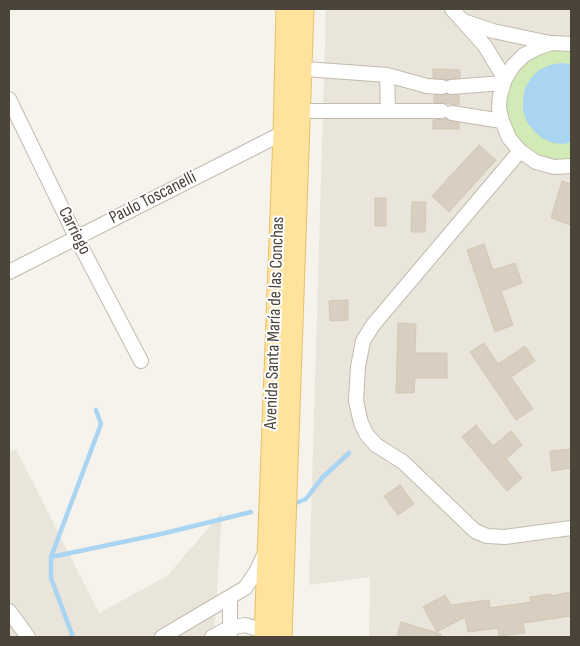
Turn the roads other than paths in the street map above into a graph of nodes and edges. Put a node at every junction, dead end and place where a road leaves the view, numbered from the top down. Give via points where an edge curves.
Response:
1 (286, 9) edge
2 (304, 9) edge
3 (452, 9) edge
4 (464, 21) junction
5 (552, 43) junction
6 (571, 44) edge
7 (293, 68) junction
8 (387, 75) junction
9 (504, 81) junction
10 (427, 86) junction
11 (9, 99) edge
12 (426, 110) junction
13 (291, 111) junction
14 (388, 111) junction
15 (502, 121) junction
16 (291, 132) junction
17 (520, 151) junction
18 (571, 166) edge
19 (76, 237) junction
20 (9, 272) edge
21 (141, 361) dead end
22 (571, 528) edge
23 (267, 547) junction
24 (230, 598) junction
25 (9, 611) edge
26 (230, 632) edge
27 (264, 634) edge
28 (28, 637) edge
29 (162, 637) edge
30 (212, 637) edge
31 (282, 637) edge

1 - 7 main road, Avenida Santa María de las Conchas
2 - 7 main road, Avenida Santa María de las Conchas
3 - 4 street
4 - 5 street
4 - 9 street via 485,46
5 - 6 street
5 - 9 street via 524,55
7 - 8 street
7 - 13 main road, Avenida Santa María de las Conchas
8 - 10 street
8 - 14 street
9 - 10 street
9 - 15 street via 499,108
10 - 12 street
11 - 19 street, Carriego
12 - 14 street
12 - 15 street
13 - 14 street
13 - 16 main road, Avenida Santa María de las Conchas
15 - 17 street via 509,138
16 - 19 street, Paulo Toscanelli
16 - 23 main road, Avenida Santa María de las Conchas
16 - 31 main road, Avenida Santa María de las Conchas
17 - 18 street via 536,162 554,167
17 - 22 street via 373,325 363,341 356,401 361,423 376,445 403,462 474,531 505,538
19 - 20 street, Paulo Toscanelli
19 - 21 street, Carriego
23 - 24 street via 245,588
23 - 27 main road, Avenida Santa María de las Conchas
24 - 26 street
24 - 29 street
25 - 28 street
26 - 27 street via 244,625
26 - 30 street

